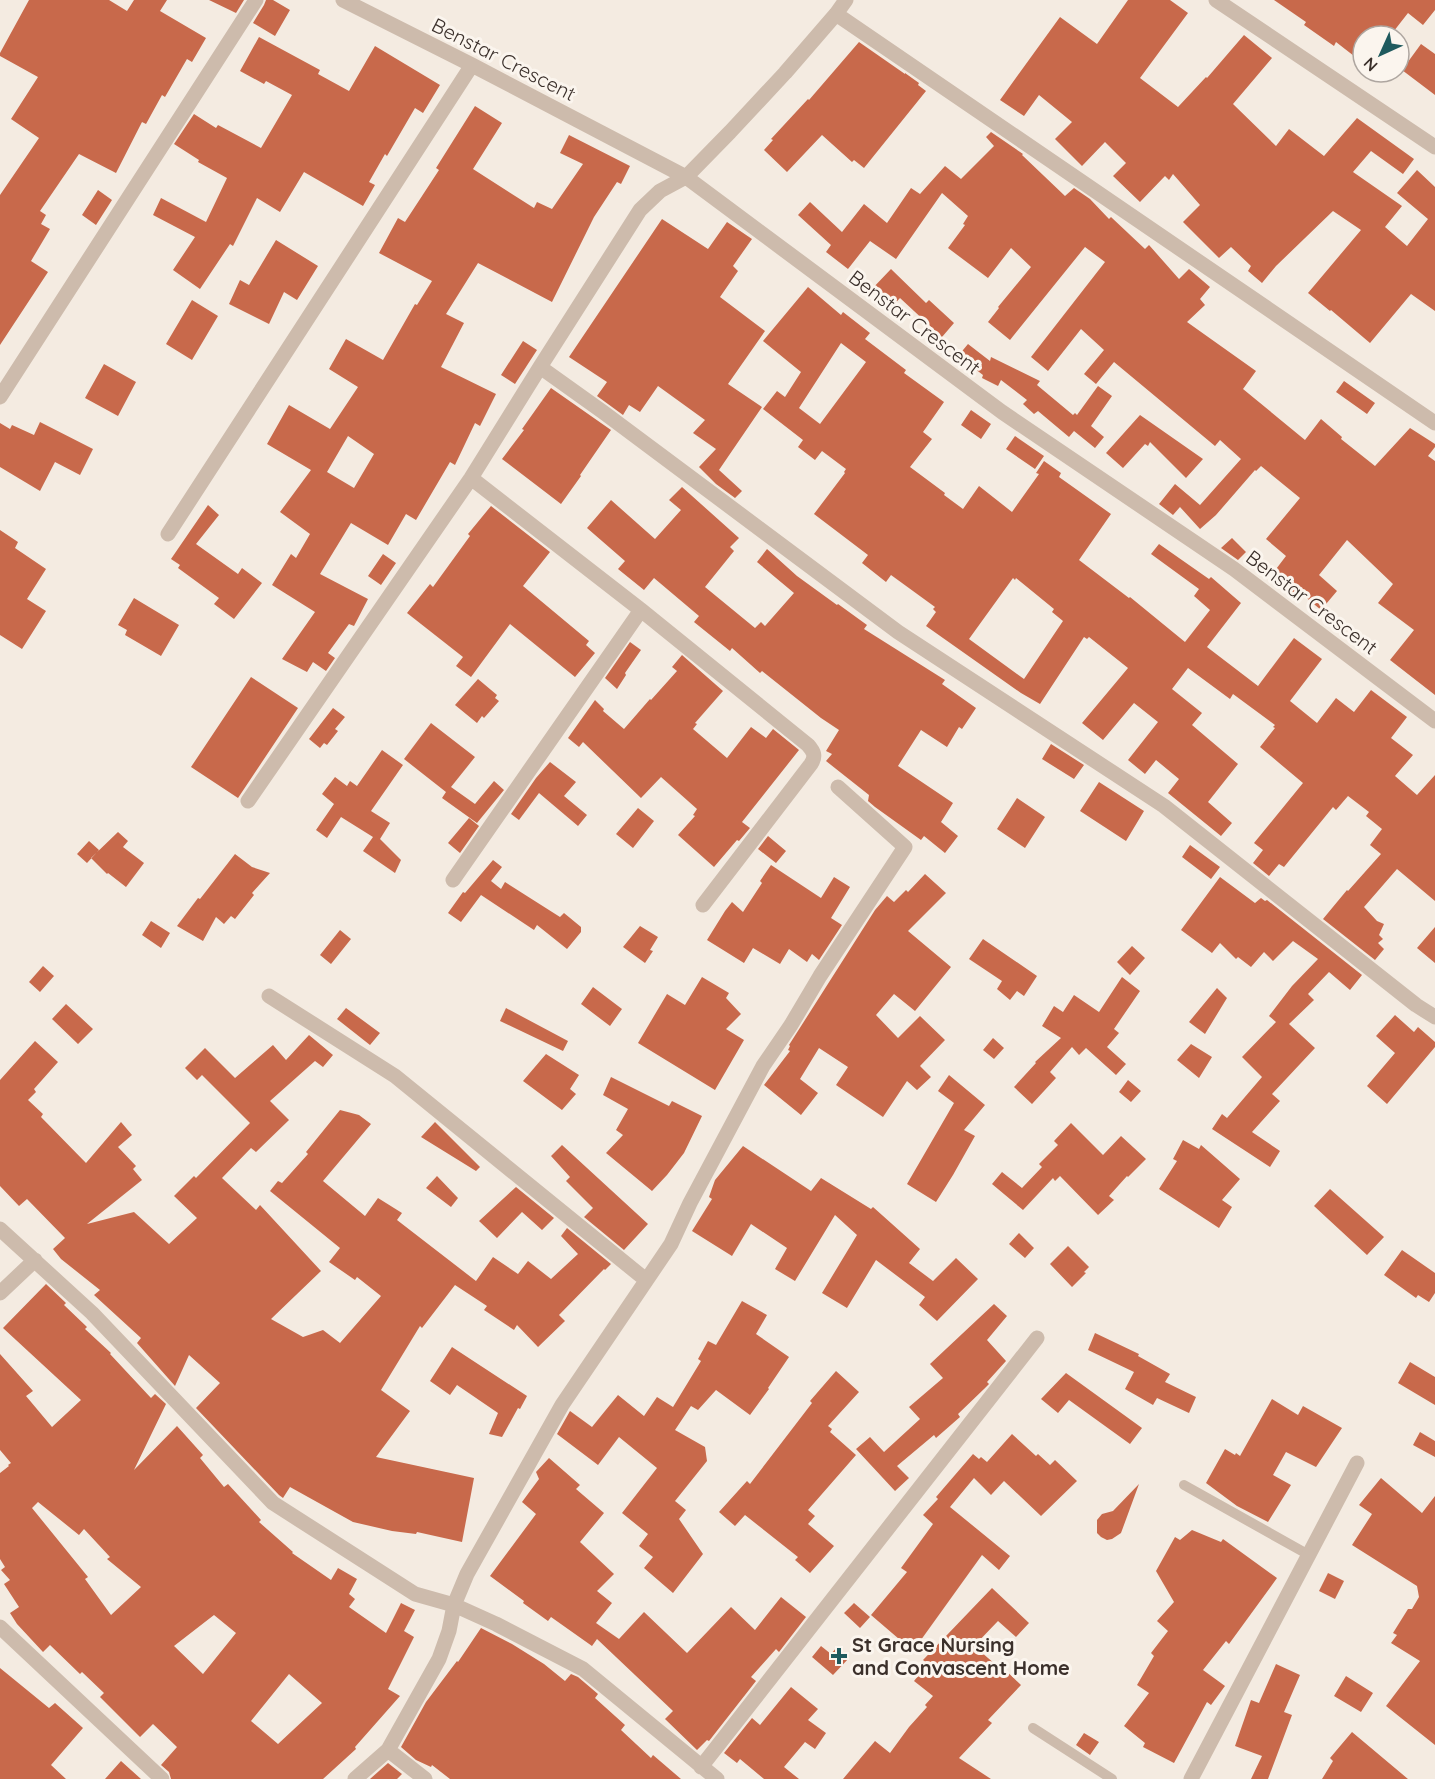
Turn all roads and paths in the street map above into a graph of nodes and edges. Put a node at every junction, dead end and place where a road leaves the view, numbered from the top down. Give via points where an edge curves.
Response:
1 (256, 0) edge
2 (343, 0) edge
3 (846, 0) edge
4 (1216, 0) edge
5 (836, 14) junction
6 (472, 65) junction
7 (1435, 147) edge
8 (686, 177) junction
9 (540, 367) junction
10 (0, 397) edge
11 (1435, 423) edge
12 (471, 478) junction
13 (168, 534) dead end
14 (641, 610) junction
15 (1435, 721) edge
16 (838, 787) dead end
17 (248, 801) dead end
18 (453, 880) dead end
19 (703, 904) dead end
20 (269, 996) dead end
21 (1435, 1017) edge
22 (0, 1228) edge
23 (35, 1260) junction
24 (646, 1280) junction
25 (0, 1293) edge
26 (1037, 1338) dead end
27 (1357, 1463) dead end
28 (1184, 1485) dead end
29 (1309, 1555) junction
30 (454, 1605) junction
31 (0, 1627) edge
32 (1033, 1728) dead end
33 (388, 1750) junction
34 (701, 1767) junction
35 (162, 1779) edge
36 (355, 1779) edge
37 (425, 1779) edge
38 (717, 1779) edge
39 (1112, 1779) edge
40 (1191, 1779) edge

1 - 10 street
2 - 6 street, Benstar Crescent
3 - 5 street
4 - 7 street
5 - 8 street via 786,73
5 - 11 street
6 - 8 street, Benstar Crescent
6 - 13 street
8 - 9 street via 660,190 640,210
8 - 15 street, Benstar Crescent via 1002,412 1234,569
9 - 12 street
9 - 21 street via 897,632 1164,806
12 - 14 street
12 - 17 street
14 - 18 street
14 - 19 street via 813,752 811,764
16 - 24 street via 905,847 762,1066 671,1244
20 - 24 street via 395,1076
22 - 23 street
23 - 25 street
23 - 30 street via 92,1313 273,1503 416,1594
24 - 30 street via 562,1405 467,1574
26 - 34 street
27 - 29 street
28 - 29 lane
29 - 40 street
30 - 33 street via 439,1659
30 - 34 street via 583,1669
31 - 35 street
32 - 39 lane
33 - 36 street
33 - 37 street
34 - 38 street

